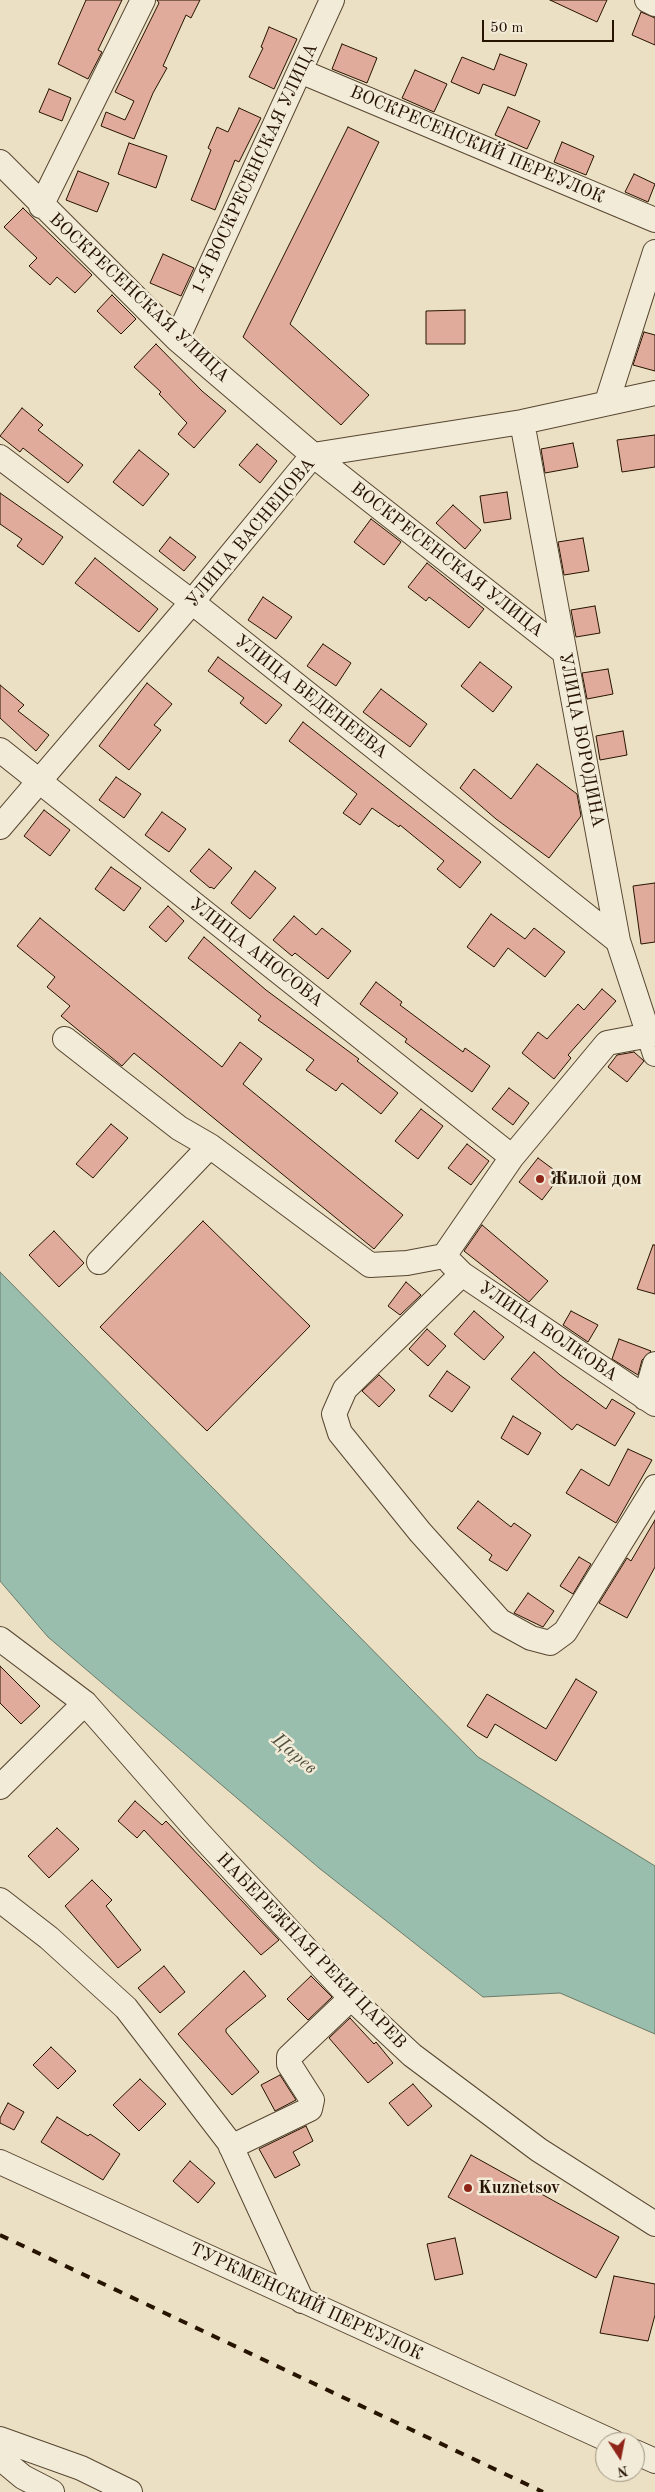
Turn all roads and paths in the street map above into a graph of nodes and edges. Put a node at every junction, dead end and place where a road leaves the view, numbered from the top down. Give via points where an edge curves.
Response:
1 (143, 0) edge
2 (332, 0) edge
3 (647, 0) edge
4 (655, 4) edge
5 (300, 71) junction
6 (0, 162) edge
7 (41, 206) junction
8 (655, 220) edge
9 (655, 252) edge
10 (177, 339) junction
11 (655, 393) edge
12 (606, 402) junction
13 (522, 422) junction
14 (313, 455) junction
15 (0, 457) edge
16 (192, 602) junction
17 (564, 652) junction
18 (0, 750) edge
19 (39, 782) junction
20 (0, 827) edge
21 (618, 940) junction
22 (65, 1039) dead end
23 (653, 1041) edge
24 (210, 1146) junction
25 (512, 1157) junction
26 (444, 1256) junction
27 (99, 1262) dead end
28 (462, 1274) junction
29 (655, 1364) edge
30 (650, 1401) edge
31 (655, 1487) edge
32 (0, 1639) edge
33 (84, 1703) junction
34 (0, 1787) edge
35 (0, 1900) edge
36 (352, 1998) junction
37 (231, 2147) junction
38 (0, 2162) edge
39 (655, 2224) edge
40 (302, 2301) junction
41 (595, 2434) edge
42 (0, 2439) edge
43 (0, 2458) edge
44 (20, 2485) edge
45 (52, 2492) edge
46 (130, 2492) edge

1 - 7 street
2 - 5 street, 1-Я ВОСКРЕСЕНСКАЯ УЛИЦА
3 - 4 street
5 - 8 street, ВОСКРЕСЕНСКИЙ ПЕРЕУЛОК
5 - 10 street, 1-Я ВОСКРЕСЕНСКАЯ УЛИЦА
6 - 7 street, ВОСКРЕСЕНСКАЯ УЛИЦА
7 - 10 street, ВОСКРЕСЕНСКАЯ УЛИЦА
9 - 12 street
10 - 14 street, ВОСКРЕСЕНСКАЯ УЛИЦА
11 - 12 street, УЛИЦА ВАСНЕЦОВА
12 - 13 street, УЛИЦА ВАСНЕЦОВА
13 - 14 street, УЛИЦА ВАСНЕЦОВА
13 - 17 street, УЛИЦА БОРОДИНА
14 - 16 street, УЛИЦА ВАСНЕЦОВА
14 - 17 street, ВОСКРЕСЕНСКАЯ УЛИЦА
15 - 16 street, УЛИЦА ВЕДЕНЕЕВА
16 - 19 street, УЛИЦА ВАСНЕЦОВА
16 - 21 street, УЛИЦА ВЕДЕНЕЕВА
17 - 21 street, УЛИЦА БОРОДИНА
18 - 19 street, УЛИЦА АНОСОВА
19 - 20 street, УЛИЦА ВАСНЕЦОВА
19 - 25 street, УЛИЦА АНОСОВА
21 - 23 street, УЛИЦА БОРОДИНА
22 - 24 street via 179,1128
23 - 25 street via 607,1043
24 - 26 street via 370,1264 407,1263
24 - 27 street
25 - 26 street
26 - 28 street, УЛИЦА ВОЛКОВА
28 - 30 street, УЛИЦА ВОЛКОВА
28 - 31 street via 345,1389 334,1414 340,1432 420,1532 500,1621 531,1638 550,1643 565,1632
29 - 30 street
32 - 33 street, НАБЕРЕЖНАЯ РЕКИ ЦАРЕВ
33 - 34 street
33 - 36 street, НАБЕРЕЖНАЯ РЕКИ ЦАРЕВ via 199,1834
35 - 37 street via 126,2008
36 - 37 street via 289,2057 289,2064 312,2100 310,2109
36 - 39 street, НАБЕРЕЖНАЯ РЕКИ ЦАРЕВ via 412,2056 539,2150
37 - 40 street
38 - 40 street, ТУРКМЕНСКИЙ ПЕРЕУЛОК
40 - 41 street, ТУРКМЕНСКИЙ ПЕРЕУЛОК
42 - 46 street via 81,2468
43 - 44 street
44 - 45 street

